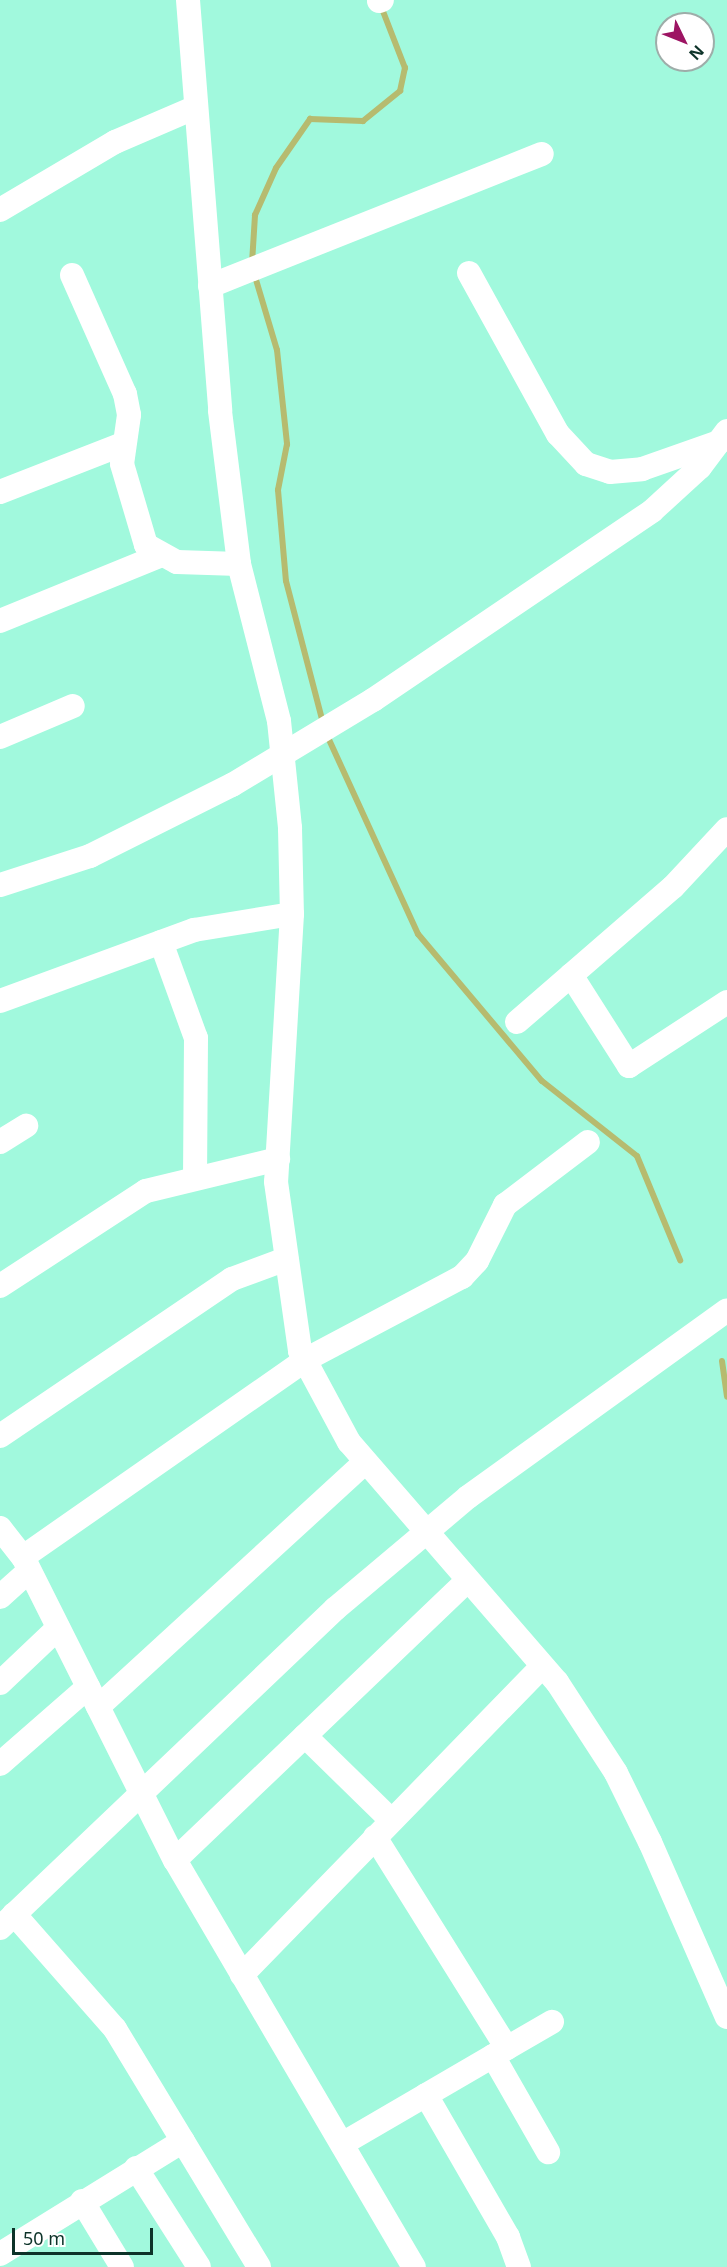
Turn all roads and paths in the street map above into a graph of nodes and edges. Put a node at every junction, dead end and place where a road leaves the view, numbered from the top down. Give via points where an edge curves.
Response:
1 (188, 0) edge
2 (194, 108) junction
3 (542, 154) dead end
4 (0, 210) edge
5 (469, 273) dead end
6 (72, 276) dead end
7 (210, 286) junction
8 (723, 437) edge
9 (123, 444) junction
10 (0, 492) edge
11 (162, 555) junction
12 (239, 564) junction
13 (0, 621) edge
14 (73, 706) dead end
15 (0, 737) edge
16 (725, 834) edge
17 (0, 885) edge
18 (292, 914) junction
19 (161, 942) junction
20 (571, 975) junction
21 (0, 1001) edge
22 (727, 1002) edge
23 (517, 1022) dead end
24 (26, 1126) dead end
25 (0, 1142) edge
26 (588, 1142) dead end
27 (278, 1159) junction
28 (195, 1177) junction
29 (286, 1259) junction
30 (0, 1286) edge
31 (727, 1310) edge
32 (305, 1360) junction
33 (0, 1436) edge
34 (365, 1462) junction
35 (0, 1528) edge
36 (26, 1564) junction
37 (468, 1580) junction
38 (0, 1597) edge
39 (58, 1628) junction
40 (543, 1666) junction
41 (0, 1683) edge
42 (93, 1697) junction
43 (305, 1736) junction
44 (0, 1764) edge
45 (142, 1795) junction
46 (383, 1829) junction
47 (175, 1860) junction
48 (7, 1921) edge
49 (242, 1975) junction
50 (727, 2017) edge
51 (552, 2022) dead end
52 (500, 2052) junction
53 (426, 2095) junction
54 (183, 2141) junction
55 (342, 2144) junction
56 (548, 2152) dead end
57 (136, 2168) junction
58 (82, 2201) junction
59 (4, 2255) edge
60 (122, 2267) edge
61 (199, 2267) edge
62 (259, 2267) edge
63 (414, 2267) edge
64 (519, 2267) edge

1 - 2 street
2 - 4 street via 114,142
2 - 7 street
3 - 7 street
5 - 8 street via 558,434 586,464 610,471 642,469
6 - 9 street via 125,394 129,415
7 - 12 street
8 - 17 street via 652,511 374,700 232,785 90,856
9 - 10 street
9 - 11 street via 125,485 139,531 146,545
11 - 12 street via 177,562
11 - 13 street
12 - 18 street via 279,721
14 - 15 street
16 - 20 street via 673,887
18 - 19 street via 194,930
18 - 27 street
19 - 21 street
19 - 28 street via 196,1038
20 - 22 street via 629,1066
20 - 23 street
24 - 25 street
26 - 32 street via 505,1205 477,1261 462,1277
27 - 28 street
27 - 29 street
28 - 30 street via 122,1203
29 - 32 street
29 - 33 street via 232,1279
31 - 45 street via 468,1497 335,1609
32 - 34 street via 322,1398
32 - 36 street
34 - 37 street
34 - 42 street
35 - 36 street
36 - 38 street
36 - 39 street
37 - 40 street
37 - 43 street
39 - 41 street
39 - 42 street
40 - 46 street
40 - 50 street via 616,1773
42 - 44 street
42 - 45 street
43 - 46 street
43 - 47 street
45 - 47 street
45 - 48 street
46 - 49 street
46 - 52 street
47 - 49 street
48 - 54 street via 115,2030
49 - 55 street
51 - 52 street
52 - 53 street
52 - 56 street
53 - 55 street
53 - 64 street via 508,2237
54 - 57 street
54 - 62 street
55 - 63 street
57 - 58 street
57 - 61 street
58 - 59 street
58 - 60 street

